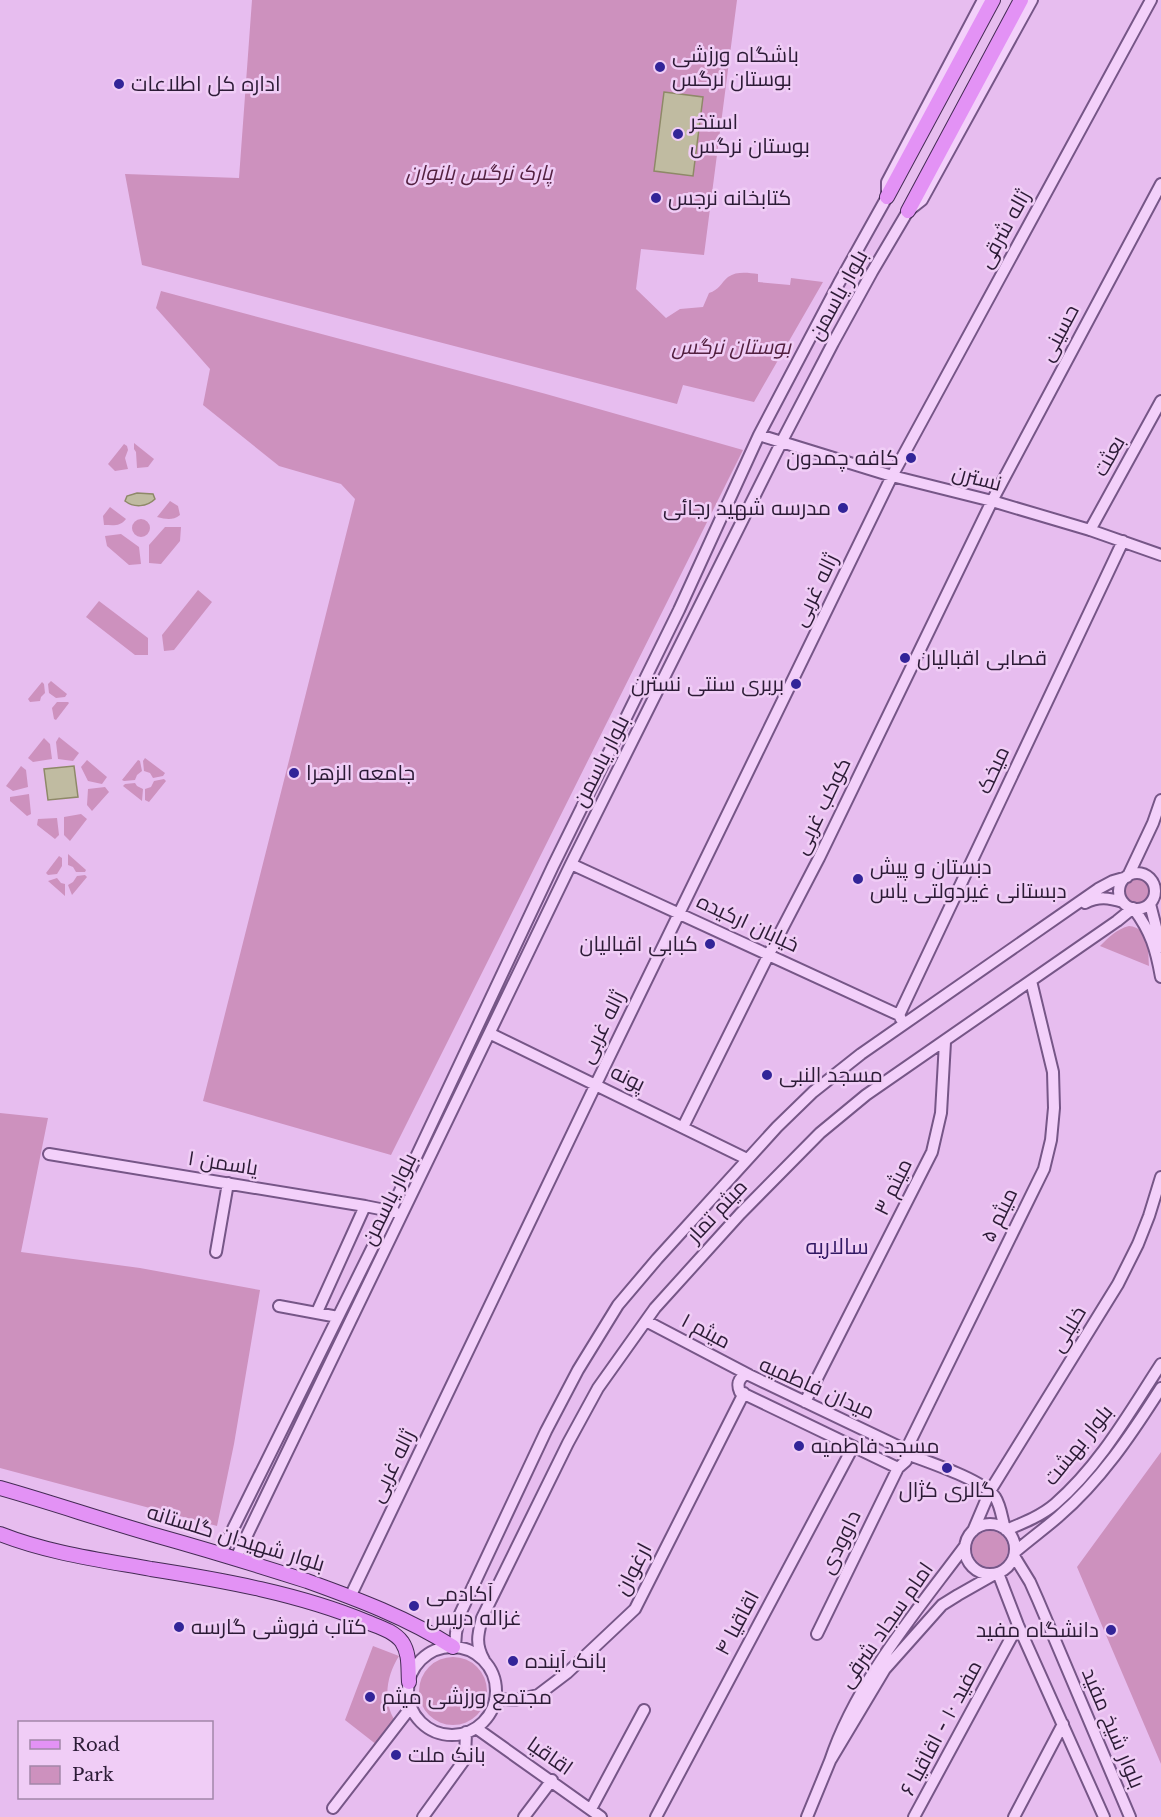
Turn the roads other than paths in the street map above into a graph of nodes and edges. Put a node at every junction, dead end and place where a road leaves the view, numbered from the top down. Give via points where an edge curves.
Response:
1 (983, 0) edge
2 (993, 0) edge
3 (1020, 0) edge
4 (1032, 0) edge
5 (1153, 2) edge
6 (1161, 184) edge
7 (887, 197) junction
8 (908, 211) junction
9 (1161, 401) edge
10 (759, 435) junction
11 (782, 441) junction
12 (892, 476) junction
13 (992, 501) junction
14 (1090, 530) junction
15 (1123, 541) junction
16 (1161, 555) edge
17 (1161, 800) edge
18 (571, 864) junction
19 (1136, 876) junction
20 (1161, 880) edge
21 (1154, 902) edge
22 (1130, 906) junction
23 (680, 913) junction
24 (1059, 918) junction
25 (1161, 947) edge
26 (769, 954) junction
27 (1161, 977) edge
28 (1031, 981) junction
29 (902, 1020) junction
30 (491, 1034) junction
31 (945, 1042) junction
32 (596, 1084) junction
33 (683, 1127) junction
34 (49, 1154) dead end
35 (747, 1159) junction
36 (1161, 1177) edge
37 (228, 1183) junction
38 (365, 1206) junction
39 (391, 1210) junction
40 (403, 1216) junction
41 (216, 1252) dead end
42 (279, 1306) dead end
43 (317, 1312) junction
44 (338, 1317) junction
45 (646, 1321) junction
46 (1161, 1364) edge
47 (749, 1375) junction
48 (1161, 1388) edge
49 (744, 1393) junction
50 (806, 1402) junction
51 (853, 1447) junction
52 (906, 1452) junction
53 (898, 1468) junction
54 (0, 1488) edge
55 (990, 1491) junction
56 (234, 1528) junction
57 (1005, 1529) junction
58 (973, 1531) junction
59 (0, 1534) edge
60 (248, 1535) junction
61 (965, 1546) junction
62 (221, 1554) junction
63 (1015, 1554) junction
64 (236, 1558) junction
65 (996, 1574) junction
66 (350, 1597) junction
67 (1018, 1625) junction
68 (817, 1634) dead end
69 (454, 1647) junction
70 (484, 1660) junction
71 (410, 1682) junction
72 (495, 1699) junction
73 (411, 1707) junction
74 (644, 1710) dead end
75 (1064, 1724) junction
76 (471, 1730) junction
77 (830, 1761) junction
78 (552, 1780) junction
79 (333, 1808) dead end
80 (591, 1809) junction
81 (423, 1817) edge
82 (524, 1817) edge
83 (601, 1817) edge
84 (656, 1817) edge
85 (807, 1817) edge
86 (914, 1817) edge
87 (1014, 1817) edge
88 (1104, 1817) edge
89 (1130, 1817) edge

1 - 7 street, بلوار یاسمن via 887,182
2 - 7 main road
3 - 8 main road
4 - 8 street, بلوار یاسمن via 922,200
5 - 12 street, ژاله شرقی
6 - 13 street, حسینی
7 - 10 street, بلوار یاسمن
8 - 11 street, بلوار یاسمن
9 - 14 street, بعثت
10 - 11 street, نسترن
10 - 39 street, بلوار یاسمن
11 - 12 street, نسترن
11 - 18 street, بلوار یاسمن
12 - 13 street, نسترن
12 - 23 street, ژاله غربی
13 - 14 street, نسترن
13 - 26 street, کوکب غربی
14 - 15 street, نسترن
15 - 16 street, نسترن
15 - 29 street, میخک
17 - 19 street via 1137,856
18 - 23 street, خیابان ارکیده
18 - 30 street, بلوار یاسمن
19 - 20 street
19 - 21 street via 1153,882
19 - 22 street via 1123,880 1119,891
19 - 24 street via 1098,889
21 - 22 street via 1143,908
21 - 25 street
22 - 24 street via 1100,898
22 - 27 street via 1152,937
22 - 28 street, میثم تمار via 1117,921
23 - 26 street, خیابان ارکیده
23 - 32 street, ژاله غربی
24 - 29 street, میثم تمار
26 - 29 street, خیابان ارکیده
26 - 33 street, کوکب غربی
28 - 31 street, میثم تمار
28 - 52 street, میثم ۵ via 1053,1072 1054,1108 1044,1169
29 - 35 street, میثم تمار via 813,1092
30 - 32 street, پونه
30 - 40 street, بلوار یاسمن
31 - 45 street, میثم تمار via 866,1095 820,1132 740,1214
31 - 50 street, میثم ۳ via 941,1113 932,1152
32 - 33 street, پونه
32 - 66 street, ژاله غربی
33 - 35 street, پونه
34 - 37 street, یاسمن ۱
35 - 69 street, میثم تمار via 618,1305 596,1339 546,1431 460,1614
36 - 55 street, خلیلی via 1138,1244 1118,1284
37 - 38 street, یاسمن ۱
37 - 41 street
38 - 39 street, یاسمن ۱
38 - 43 street
39 - 40 street, یاسمن ۱
39 - 44 street, بلوار یاسمن
40 - 60 street, بلوار یاسمن
42 - 43 street
43 - 44 street
44 - 56 street, بلوار یاسمن
45 - 47 street, میثم ۱
45 - 70 street, میثم تمار via 598,1388 482,1618 478,1650
46 - 57 street, بلوار بهشت via 1113,1440 1085,1474 1054,1505 1029,1521
47 - 49 street, میدان فاطمیه via 738,1383
47 - 50 street, میدان فاطمیه
48 - 63 street, بلوار بهشت via 1122,1448 1093,1483
49 - 51 street, میدان فاطمیه
49 - 72 street, ارغوان via 635,1609 538,1695
50 - 52 street, میدان فاطمیه
51 - 53 street, میدان فاطمیه
51 - 84 street, اقاقیا ۴
52 - 53 street via 906,1461
52 - 55 street, میدان فاطمیه
53 - 68 street, داوودی
54 - 62 main road, بلوار شهیدان گلستانه
55 - 57 street
55 - 58 street, خلیلی
56 - 60 street via 238,1535
56 - 62 street, بلوار یاسمن
57 - 58 street via 988,1524
57 - 63 street via 1013,1540
58 - 61 street
59 - 71 main road, بلوار شهیدان گلستانه via 93,1559 242,1585 355,1617 392,1633 402,1642 408,1654
60 - 64 street, بلوار یاسمن
61 - 65 street via 966,1556 977,1571
61 - 77 street, امام سجاد شرقی via 870,1676 838,1736
62 - 64 main road, بلوار شهیدان گلستانه
63 - 65 street via 1008,1567
63 - 89 street, بلوار شیخ مفید
64 - 66 main road, بلوار شهیدان گلستانه
65 - 67 street, بلوار شیخ مفید
65 - 77 street, امام سجاد شرقی via 942,1605 885,1669
66 - 69 main road, بلوار شهیدان گلستانه
67 - 75 street, بلوار شیخ مفید
67 - 86 street, مفید ۱۰ - اقاقیا ۶
69 - 70 street
69 - 71 street via 425,1656
70 - 72 street via 496,1684
71 - 73 street
72 - 76 street via 489,1714
73 - 76 street via 420,1721 434,1731 449,1734
73 - 79 street
74 - 80 street
75 - 87 street
75 - 88 street, بلوار شیخ مفید
76 - 78 street, اقاقیا
76 - 81 street via 465,1759
77 - 85 street, امام سجاد شرقی
78 - 80 street, اقاقیا
78 - 82 street
80 - 83 street, اقاقیا

